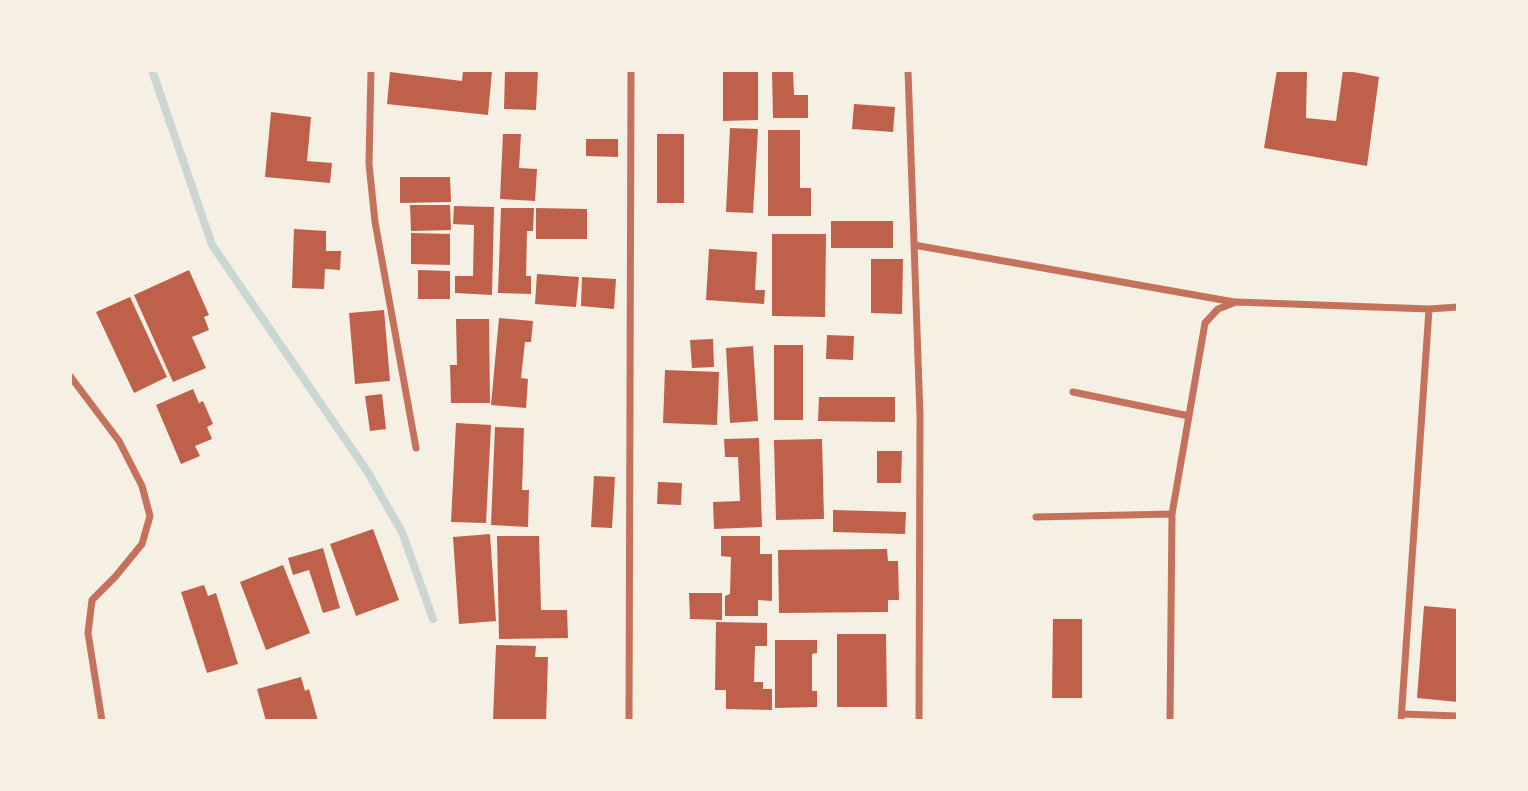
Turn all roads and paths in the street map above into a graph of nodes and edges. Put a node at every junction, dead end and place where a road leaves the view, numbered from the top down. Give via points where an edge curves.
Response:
1 (371, 70) edge
2 (631, 70) edge
3 (908, 70) edge
4 (914, 246) junction
5 (1236, 302) junction
6 (1458, 307) edge
7 (1429, 309) junction
8 (70, 376) edge
9 (1073, 392) dead end
10 (1189, 416) junction
11 (416, 448) dead end
12 (1172, 514) junction
13 (1036, 517) dead end
14 (1458, 716) edge
15 (1402, 718) edge
16 (102, 721) edge
17 (629, 721) edge
18 (919, 721) edge
19 (1170, 721) edge

1 - 11 street via 369,164 375,222
2 - 17 street
3 - 4 street
4 - 5 street
4 - 18 street via 920,416
5 - 7 street
5 - 10 street via 1219,309 1205,323
6 - 7 street
7 - 15 street
8 - 16 street via 119,441 142,486 150,516 142,544 92,600 88,633
9 - 10 street
10 - 12 street
12 - 13 street
12 - 19 street
14 - 15 street

